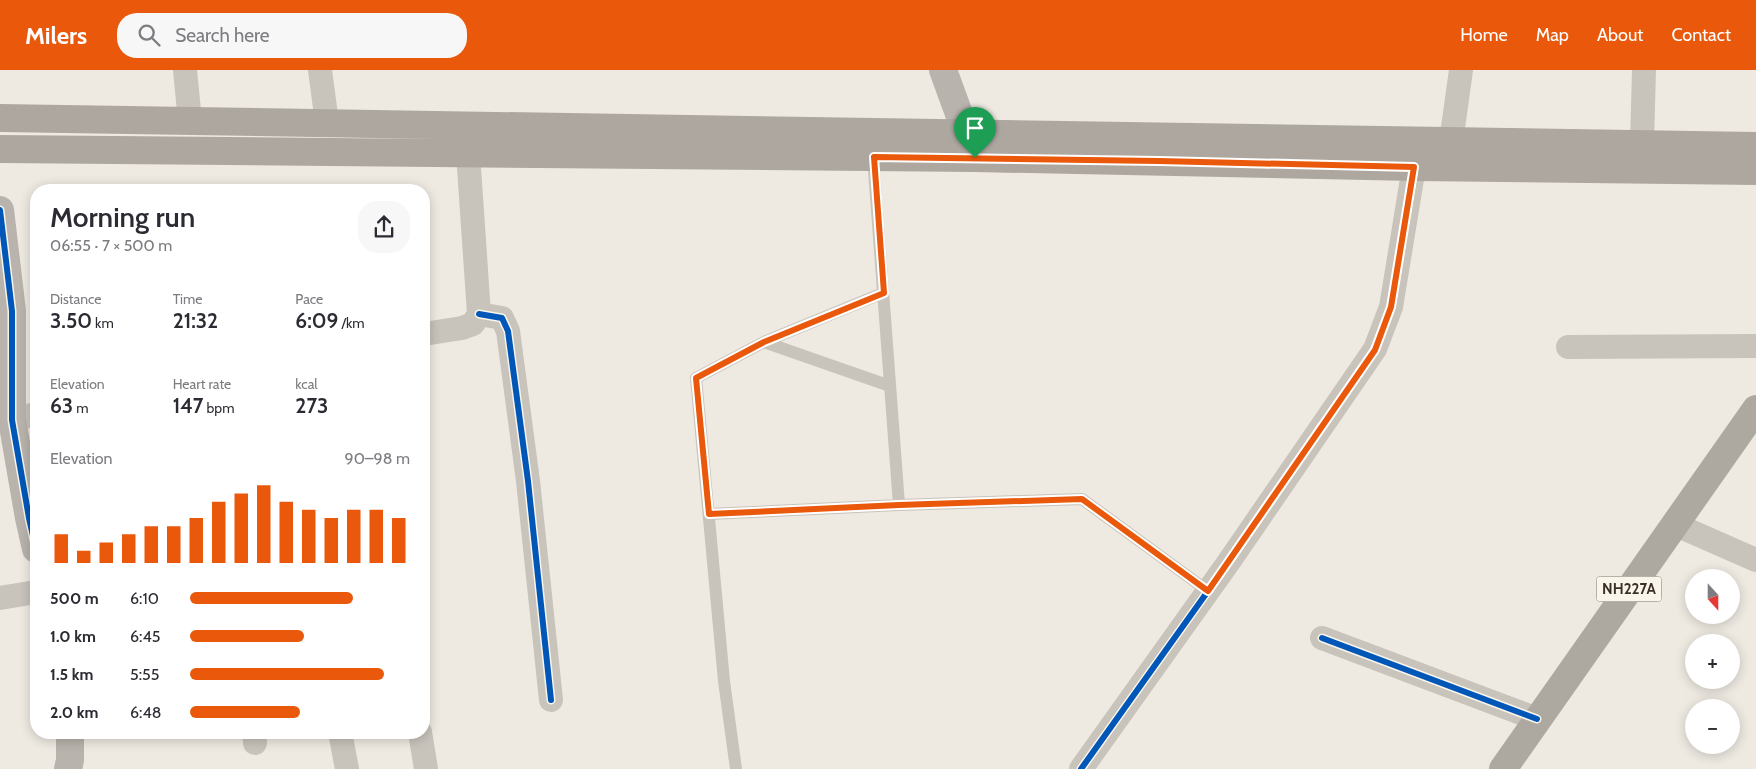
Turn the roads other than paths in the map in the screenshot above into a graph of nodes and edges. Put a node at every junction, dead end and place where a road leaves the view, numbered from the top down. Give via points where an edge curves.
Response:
1 (185, 70) edge
2 (320, 70) edge
3 (943, 70) edge
4 (1644, 70) edge
5 (1459, 72) edge
6 (0, 118) edge
7 (190, 121) junction
8 (327, 123) junction
9 (1451, 142) junction
10 (1642, 144) junction
11 (971, 146) junction
12 (1756, 146) edge
13 (0, 149) edge
14 (468, 153) junction
15 (874, 157) junction
16 (1414, 167) junction
17 (1756, 171) edge
18 (0, 210) edge
19 (884, 293) junction
20 (6, 310) edge
21 (479, 314) junction
22 (430, 333) edge
23 (764, 342) junction
24 (1756, 346) edge
25 (1568, 347) dead end
26 (890, 386) junction
27 (1756, 409) edge
28 (24, 417) edge
29 (899, 505) junction
30 (709, 514) junction
31 (30, 522) edge
32 (1674, 524) junction
33 (1756, 560) edge
34 (1208, 591) junction
35 (30, 593) edge
36 (0, 598) edge
37 (1322, 638) dead end
38 (551, 700) dead end
39 (1537, 719) junction
40 (70, 739) edge
41 (341, 739) edge
42 (421, 739) edge
43 (68, 769) edge
44 (347, 769) edge
45 (426, 769) edge
46 (736, 769) edge
47 (1081, 769) edge
48 (1502, 769) edge

1 - 7 street
2 - 8 street
3 - 11 street
4 - 10 street
5 - 9 street
6 - 7 main road
7 - 8 main road
8 - 11 main road
9 - 10 main road
9 - 11 main road
10 - 12 main road
11 - 15 main road
11 - 16 main road
13 - 14 main road
14 - 15 main road
14 - 21 street
15 - 19 lane
16 - 17 main road
16 - 34 street via 1391,307 1375,350
18 - 20 street
19 - 23 lane
19 - 26 lane
20 - 28 street
21 - 22 street via 473,324
21 - 38 street via 502,318 508,331 528,481
23 - 26 lane
23 - 30 lane via 696,378
24 - 25 street
26 - 29 lane
27 - 32 highway, NH227A
28 - 31 street
29 - 30 lane
29 - 34 lane via 1082,499
30 - 46 lane via 724,681
32 - 33 street
32 - 39 highway, NH227A
34 - 47 street
35 - 36 street
37 - 39 street
39 - 48 highway, NH227A
40 - 43 street
41 - 44 street
42 - 45 street

